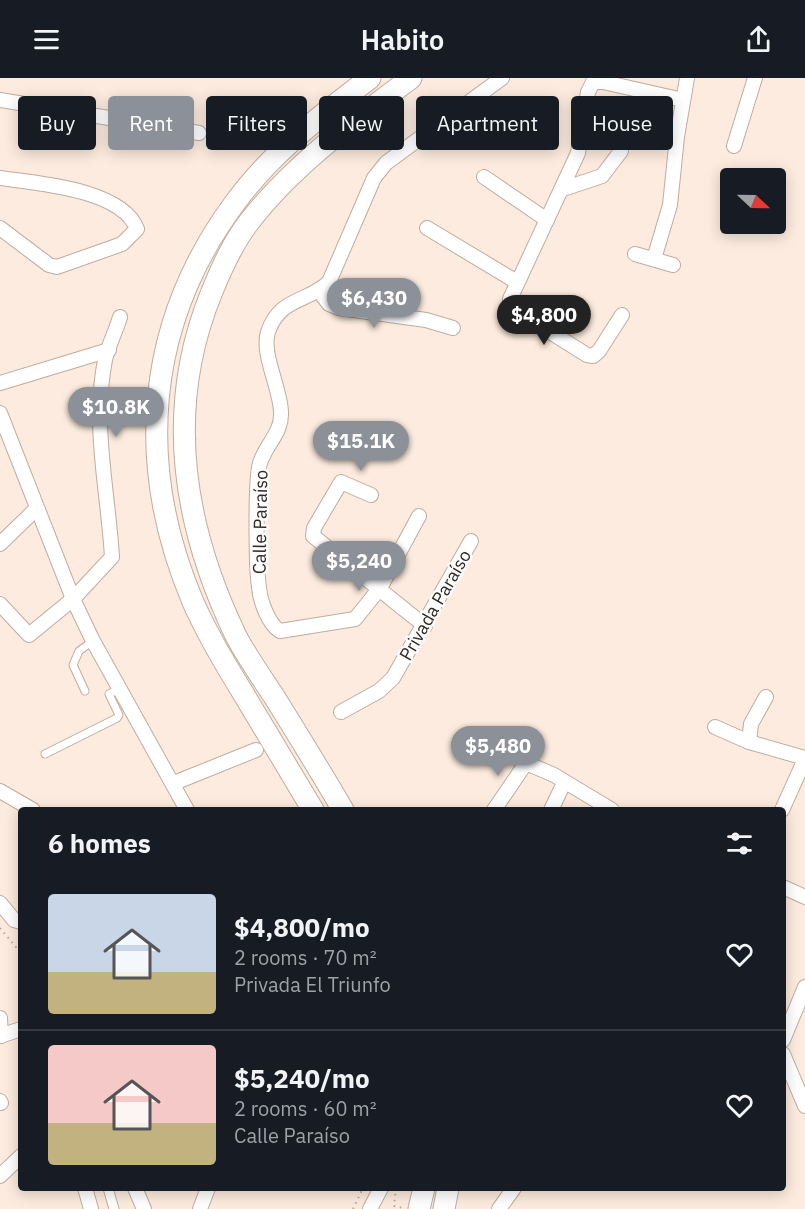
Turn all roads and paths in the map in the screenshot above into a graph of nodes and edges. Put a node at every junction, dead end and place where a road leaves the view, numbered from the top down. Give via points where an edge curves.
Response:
1 (370, 78) edge
2 (411, 78) edge
3 (502, 78) edge
4 (687, 78) edge
5 (755, 78) edge
6 (0, 100) edge
7 (683, 100) junction
8 (199, 133) dead end
9 (734, 146) dead end
10 (621, 151) dead end
11 (484, 177) dead end
12 (0, 178) edge
13 (563, 189) junction
14 (547, 220) junction
15 (0, 228) edge
16 (427, 228) dead end
17 (635, 254) dead end
18 (654, 259) junction
19 (673, 265) dead end
20 (517, 282) junction
21 (319, 291) junction
22 (622, 315) dead end
23 (120, 317) dead end
24 (453, 328) dead end
25 (109, 350) junction
26 (0, 383) edge
27 (0, 413) edge
28 (371, 495) dead end
29 (36, 509) junction
30 (419, 516) dead end
31 (471, 541) dead end
32 (0, 544) edge
33 (380, 588) junction
34 (73, 599) junction
35 (0, 604) edge
36 (425, 626) junction
37 (93, 641) junction
38 (119, 688) junction
39 (85, 691) dead end
40 (766, 697) dead end
41 (341, 712) dead end
42 (715, 728) dead end
43 (749, 742) junction
44 (255, 750) dead end
45 (45, 754) dead end
46 (805, 758) edge
47 (174, 783) junction
48 (564, 783) junction
49 (0, 791) edge
50 (28, 807) edge
51 (186, 807) edge
52 (311, 807) edge
53 (341, 807) edge
54 (496, 807) edge
55 (552, 807) edge
56 (607, 807) edge
57 (783, 807) edge
58 (786, 888) edge
59 (805, 897) edge
60 (0, 903) edge
61 (18, 921) edge
62 (0, 928) edge
63 (18, 949) edge
64 (805, 987) edge
65 (801, 1006) edge
66 (0, 1018) edge
67 (18, 1030) edge
68 (786, 1034) edge
69 (1, 1036) edge
70 (786, 1061) edge
71 (805, 1106) edge
72 (18, 1159) edge
73 (0, 1176) edge
74 (86, 1191) edge
75 (109, 1191) edge
76 (136, 1191) edge
77 (207, 1191) edge
78 (362, 1191) edge
79 (379, 1191) edge
80 (396, 1191) edge
81 (423, 1191) edge
82 (447, 1191) edge
83 (512, 1191) edge
84 (91, 1209) edge
85 (114, 1209) edge
86 (144, 1209) edge
87 (200, 1209) edge
88 (353, 1209) edge
89 (370, 1209) edge
90 (409, 1209) edge
91 (419, 1209) edge
92 (444, 1209) edge
93 (499, 1209) edge

1 - 52 highway via 281,151 234,203 211,238 173,322 157,400 155,437 162,503 193,602 213,643
2 - 53 highway via 296,171 249,222 231,249 189,360 183,441 190,506 208,568 237,638
3 - 21 street via 386,163 361,204 329,282
4 - 7 street
5 - 9 street
6 - 8 street
7 - 13 street via 593,82 578,153
7 - 18 street via 670,205
10 - 13 street via 602,176
11 - 14 street
12 - 15 street via 89,193 121,211 137,229 122,244 57,267
13 - 14 street
14 - 20 street
16 - 20 street
17 - 18 street
18 - 19 street
20 - 22 street via 510,305 587,355 599,351
21 - 24 street via 329,304 339,308
21 - 33 street, Calle Paraíso via 281,308 267,333 282,411 280,429 260,463 259,588 273,627 280,631 356,619
23 - 25 street
25 - 26 street
25 - 34 street via 105,359 100,441 112,557
27 - 29 street
28 - 33 street via 341,482 313,536
29 - 32 street
29 - 34 street
30 - 33 street, Calle Paraíso
31 - 36 street, Privada Paraíso
33 - 36 street
34 - 35 street via 29,635
34 - 37 street
36 - 41 street, Privada Paraíso via 393,678 379,691
37 - 38 street
37 - 39 lane via 79,651 73,665
38 - 45 lane via 109,694 117,718
38 - 47 street
40 - 43 street via 752,724
42 - 43 street
43 - 46 street
44 - 47 street
46 - 57 street
47 - 51 street
48 - 54 street via 526,763
48 - 55 street
48 - 56 street
49 - 50 street
58 - 59 street
60 - 61 street
62 - 63 path
64 - 65 street
65 - 68 street
66 - 69 street
67 - 69 street
70 - 71 street
72 - 73 street
74 - 84 street
75 - 85 street
76 - 86 street
77 - 87 street
78 - 88 path
79 - 89 street
80 - 90 path via 394,1206
81 - 91 highway
82 - 92 highway
83 - 93 street

